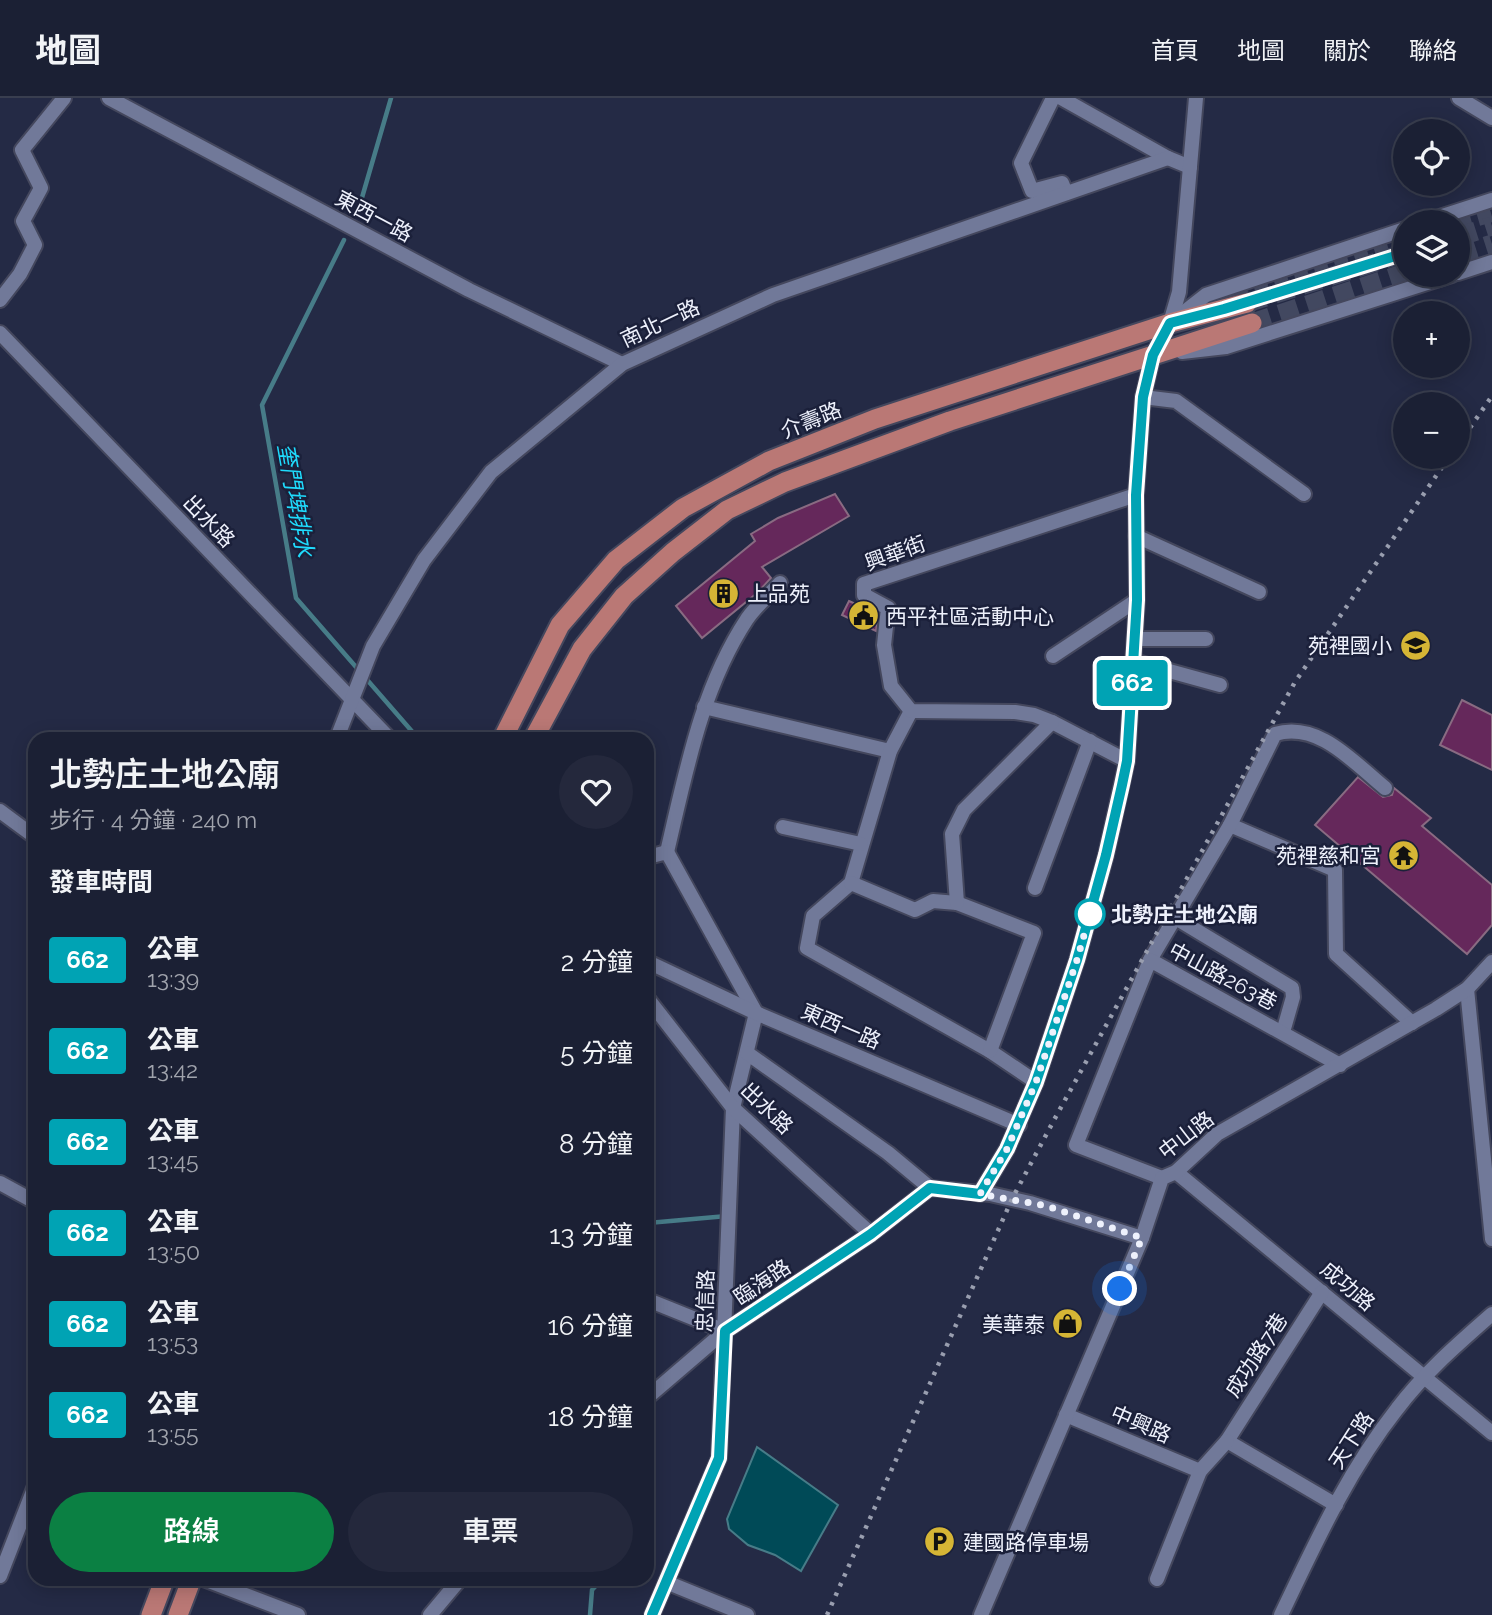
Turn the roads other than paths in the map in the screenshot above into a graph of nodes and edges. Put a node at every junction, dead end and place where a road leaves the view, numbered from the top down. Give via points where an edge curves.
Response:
1 (64, 98) edge
2 (109, 98) edge
3 (1053, 98) edge
4 (1061, 98) edge
5 (1196, 98) edge
6 (1459, 98) edge
7 (1492, 118) edge
8 (1168, 158) junction
9 (1190, 167) junction
10 (1066, 193) junction
11 (1492, 200) edge
12 (1461, 210) edge
13 (1393, 233) edge
14 (1492, 262) edge
15 (1470, 269) edge
16 (1414, 287) edge
17 (1241, 299) tunnel mouth
18 (0, 300) edge
19 (1170, 323) junction
20 (1248, 329) tunnel mouth
21 (0, 333) edge
22 (1153, 355) junction
23 (622, 364) junction
24 (1143, 397) junction
25 (1304, 494) dead end
26 (1136, 495) junction
27 (1136, 536) junction
28 (780, 583) dead end
29 (1259, 592) dead end
30 (1137, 600) junction
31 (1135, 639) junction
32 (1206, 639) dead end
33 (1053, 656) dead end
34 (1133, 662) junction
35 (1220, 685) dead end
36 (355, 694) junction
37 (705, 707) junction
38 (911, 711) junction
39 (1052, 722) junction
40 (339, 732) edge
41 (384, 732) edge
42 (506, 732) edge
43 (537, 732) edge
44 (1090, 741) junction
45 (890, 751) junction
46 (1127, 761) junction
47 (1385, 788) dead end
48 (0, 811) edge
49 (1230, 825) junction
50 (783, 827) dead end
51 (28, 832) edge
52 (861, 844) junction
53 (667, 852) junction
54 (654, 855) edge
55 (851, 883) junction
56 (1035, 888) dead end
57 (957, 903) junction
58 (1174, 917) junction
59 (1150, 960) junction
60 (1492, 962) edge
61 (654, 965) edge
62 (1466, 989) junction
63 (654, 1007) edge
64 (756, 1013) junction
65 (1412, 1023) junction
66 (1283, 1032) junction
67 (990, 1051) junction
68 (747, 1053) junction
69 (1340, 1065) junction
70 (1036, 1082) junction
71 (733, 1108) junction
72 (1019, 1125) junction
73 (1176, 1172) junction
74 (1162, 1178) junction
75 (0, 1183) edge
76 (930, 1188) junction
77 (980, 1194) junction
78 (28, 1198) edge
79 (871, 1234) junction
80 (1142, 1238) junction
81 (1492, 1239) edge
82 (1322, 1292) junction
83 (654, 1302) edge
84 (1492, 1314) edge
85 (725, 1331) junction
86 (1424, 1377) junction
87 (654, 1392) edge
88 (1066, 1415) junction
89 (1492, 1433) edge
90 (1227, 1441) junction
91 (1200, 1471) junction
92 (1336, 1505) junction
93 (28, 1516) edge
94 (0, 1576) edge
95 (1157, 1579) dead end
96 (666, 1582) junction
97 (162, 1586) edge
98 (189, 1586) edge
99 (222, 1586) edge
100 (454, 1586) edge
101 (150, 1615) edge
102 (178, 1615) edge
103 (298, 1615) edge
104 (430, 1615) edge
105 (652, 1615) edge
106 (747, 1615) edge
107 (981, 1615) edge
108 (1281, 1615) edge

1 - 18 street via 22,150 41,188 23,221 35,246
2 - 23 street, 東西一路 via 469,290
3 - 10 street via 1021,163 1032,191 1062,183
4 - 8 street
5 - 9 street
6 - 7 street
8 - 9 street
8 - 10 street, 南北一路
9 - 19 street via 1179,292
10 - 23 street, 南北一路 via 773,295
11 - 12 street
13 - 19 street via 1206,295
14 - 15 street
16 - 22 street via 1226,347
17 - 19 main road, 介壽路
19 - 22 street
19 - 42 main road, 介壽路 via 875,419 769,461 683,508 617,560 560,625
20 - 22 main road
21 - 36 street, 出水路
22 - 24 street
22 - 43 main road via 950,421 785,482 727,510 624,596 582,649
23 - 36 street, 南北一路 via 491,472 424,560 373,646
24 - 25 street via 1176,401
24 - 26 street
26 - 27 street
26 - 38 street, 興華街 via 864,584 864,595 888,608 884,645 891,686
27 - 29 street
27 - 30 street
28 - 37 street via 748,618 712,683
30 - 31 street
30 - 33 street
31 - 32 street
31 - 34 street
34 - 35 street
34 - 46 street
36 - 40 street, 南北一路
36 - 41 street, 出水路
37 - 45 street
37 - 53 street
38 - 39 street via 1015,712
38 - 45 street
39 - 44 street
39 - 57 street via 964,810 952,834
44 - 46 street
44 - 56 street
45 - 52 street
46 - 70 street via 1077,960
47 - 49 street via 1327,740 1289,730 1275,734
48 - 51 street
49 - 58 street
49 - 65 street via 1335,870 1336,954
50 - 52 street
52 - 55 street
53 - 54 street
53 - 64 street
55 - 57 street via 915,910 933,901
55 - 67 street via 813,916 807,948
57 - 67 street via 1034,933
58 - 59 street
58 - 66 street via 1292,988
59 - 66 street, 中山路263巷
59 - 74 street, 中山路263巷 via 1076,1144
60 - 62 street, 中山路
61 - 64 street, 東西一路
62 - 65 street, 中山路
62 - 81 street
63 - 71 street, 出水路
64 - 68 street, 忠信路
64 - 72 street, 東西一路
65 - 69 street, 中山路
66 - 69 street, 中山路263巷
67 - 70 street
68 - 71 street, 忠信路
68 - 76 street
69 - 73 street, 中山路 via 1217,1134
70 - 72 street
71 - 79 street, 出水路
71 - 85 street, 忠信路
72 - 77 street
73 - 74 street, 中山路
73 - 82 street, 成功路
74 - 80 street, 中山路
75 - 78 street
76 - 77 street
76 - 79 street, 臨海路
77 - 80 street via 1047,1206
79 - 85 street, 臨海路
80 - 88 street, 中山路
82 - 86 street, 成功路
82 - 90 street, 成功路7巷
83 - 85 street
84 - 86 street, 天下路
85 - 87 street, 臨海路
85 - 96 street, 忠信路 via 719,1458
86 - 89 street, 成功路
86 - 92 street, 天下路 via 1359,1461
88 - 91 street, 中興路
88 - 107 street, 中山路
90 - 91 street, 成功路7巷
90 - 92 street
91 - 95 street, 成功路7巷
92 - 108 street, 天下路
93 - 94 street
96 - 105 street, 忠信路
96 - 106 street
97 - 101 main road
98 - 102 main road
99 - 103 street
100 - 104 street

